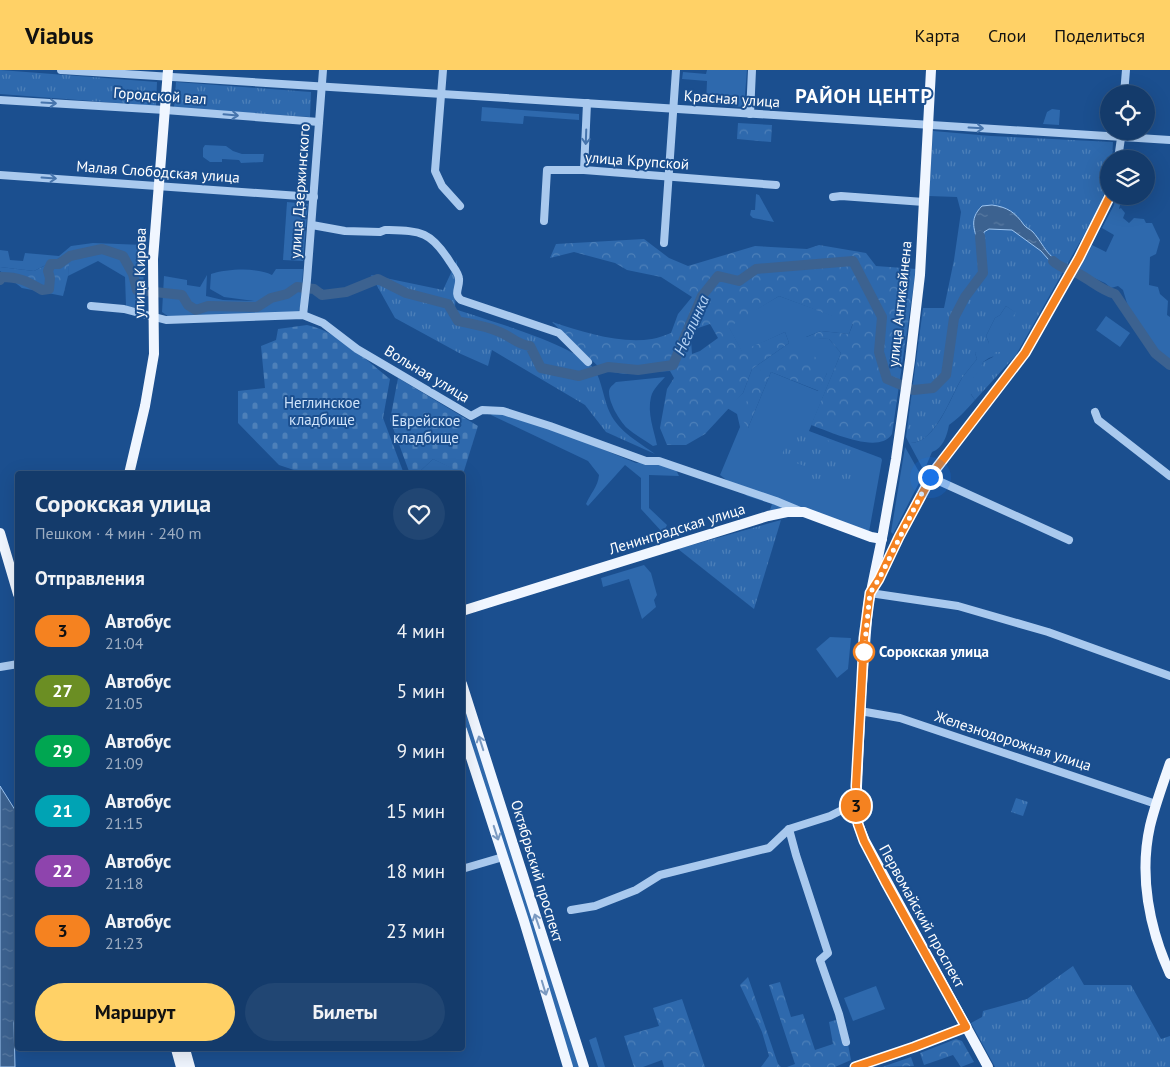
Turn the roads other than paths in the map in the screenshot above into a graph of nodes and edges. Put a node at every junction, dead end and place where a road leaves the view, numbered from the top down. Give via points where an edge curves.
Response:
1 (61, 70) edge
2 (323, 70) edge
3 (444, 70) edge
4 (676, 70) edge
5 (752, 70) edge
6 (931, 70) edge
7 (1126, 70) edge
8 (168, 73) edge
9 (1125, 85) edge
10 (322, 86) junction
11 (441, 95) junction
12 (0, 100) edge
13 (587, 103) junction
14 (674, 108) junction
15 (165, 110) junction
16 (750, 114) junction
17 (319, 125) junction
18 (927, 125) junction
19 (1100, 133) edge
20 (1155, 138) edge
21 (1170, 140) edge
22 (584, 170) junction
23 (0, 174) edge
24 (669, 177) junction
25 (776, 185) dead end
26 (160, 186) junction
27 (314, 197) junction
28 (834, 197) dead end
29 (924, 202) junction
30 (1106, 205) edge
31 (460, 206) dead end
32 (544, 221) dead end
33 (312, 225) junction
34 (664, 242) dead end
35 (91, 306) dead end
36 (303, 315) junction
37 (154, 318) junction
38 (588, 362) dead end
39 (1095, 412) dead end
40 (130, 471) edge
41 (1170, 476) edge
42 (930, 477) junction
43 (804, 512) junction
44 (0, 533) edge
45 (899, 537) junction
46 (882, 539) junction
47 (1069, 540) dead end
48 (15, 584) edge
49 (870, 593) junction
50 (465, 610) edge
51 (15, 664) edge
52 (0, 667) edge
53 (1170, 676) edge
54 (465, 693) edge
55 (860, 711) junction
56 (465, 739) edge
57 (1170, 763) edge
58 (1156, 804) junction
59 (856, 809) junction
60 (789, 829) junction
61 (503, 857) junction
62 (465, 868) edge
63 (571, 910) dead end
64 (548, 956) junction
65 (536, 960) junction
66 (1170, 974) edge
67 (966, 1027) junction
68 (846, 1042) dead end
69 (177, 1051) edge
70 (186, 1051) edge
71 (181, 1067) edge
72 (190, 1067) edge
73 (568, 1067) edge
74 (584, 1067) edge
75 (855, 1067) edge
76 (988, 1067) edge

1 - 8 street, Красная улица
2 - 10 street, улица Дзержинского
3 - 11 street
4 - 14 street
5 - 16 street
6 - 18 main road, улица Антикайнена
7 - 9 street
8 - 10 street, Красная улица
8 - 15 main road, улица Кирова
10 - 11 street, Красная улица
10 - 17 street, улица Дзержинского
11 - 13 street, Красная улица
11 - 31 street via 435,171 442,186
12 -> 15 street, Городской вал
13 - 14 street, Красная улица
13 -> 22 street
14 - 16 street, Красная улица
14 - 24 street
15 -> 17 street, Городской вал
15 - 26 main road, улица Кирова
16 - 18 street, Красная улица
17 - 27 street, улица Дзержинского
18 -> 19 street, Красная улица
18 - 29 main road, улица Антикайнена
20 - 21 street, Красная улица
22 - 24 street, улица Крупской
22 - 32 street, улица Крупской via 547,170
23 -> 26 street, Малая Слободская улица
24 - 25 street, улица Крупской
24 - 34 street
26 - 27 street, Малая Слободская улица
26 - 37 main road, улица Кирова via 154,235
27 - 33 street, улица Дзержинского
28 - 29 street
29 - 46 main road, улица Антикайнена via 910,360
30 - 42 street, Первомайский проспект via 1025,353
33 - 36 street, улица Дзержинского
33 - 38 street via 345,231 418,231 432,238 458,274 457,298 560,333
35 - 37 street, Вольная улица via 124,309
36 - 37 street, Вольная улица
36 - 43 street, Вольная улица via 323,323 357,348 471,416 482,410 503,411
37 - 40 main road, улица Кирова via 154,354
39 - 41 street via 1098,420
42 - 45 street, Первомайский проспект
42 - 47 street
43 - 46 main road, Ленинградская улица
43 - 50 main road, Ленинградская улица via 768,516
44 - 48 main road
45 - 46 street, Ленинградская улица via 892,541
45 - 49 street, Первомайский проспект
46 - 49 main road, Первомайский проспект
49 - 53 street via 958,606 1048,632
49 - 55 main road, Первомайский проспект
51 - 52 street
64 -> 54 main road, Октябрьский проспект
55 - 58 street, Железнодорожная улица via 901,718
55 - 59 main road, Первомайский проспект
56 -> 61 main road, Октябрьский проспект
57 - 58 main road
58 - 66 main road via 1146,854 1145,887 1157,938
59 - 60 street via 840,811
59 - 67 main road, Первомайский проспект via 864,841
60 - 63 street via 769,848 660,875 636,890 595,906
60 - 68 street via 828,953 820,960
61 - 62 street
61 - 65 main road, Октябрьский проспект
64 - 65 main road
64 - 74 main road, Октябрьский проспект
65 -> 73 main road, Октябрьский проспект
67 - 75 street
67 - 76 main road, Первомайский проспект
69 - 71 main road
70 - 72 main road

